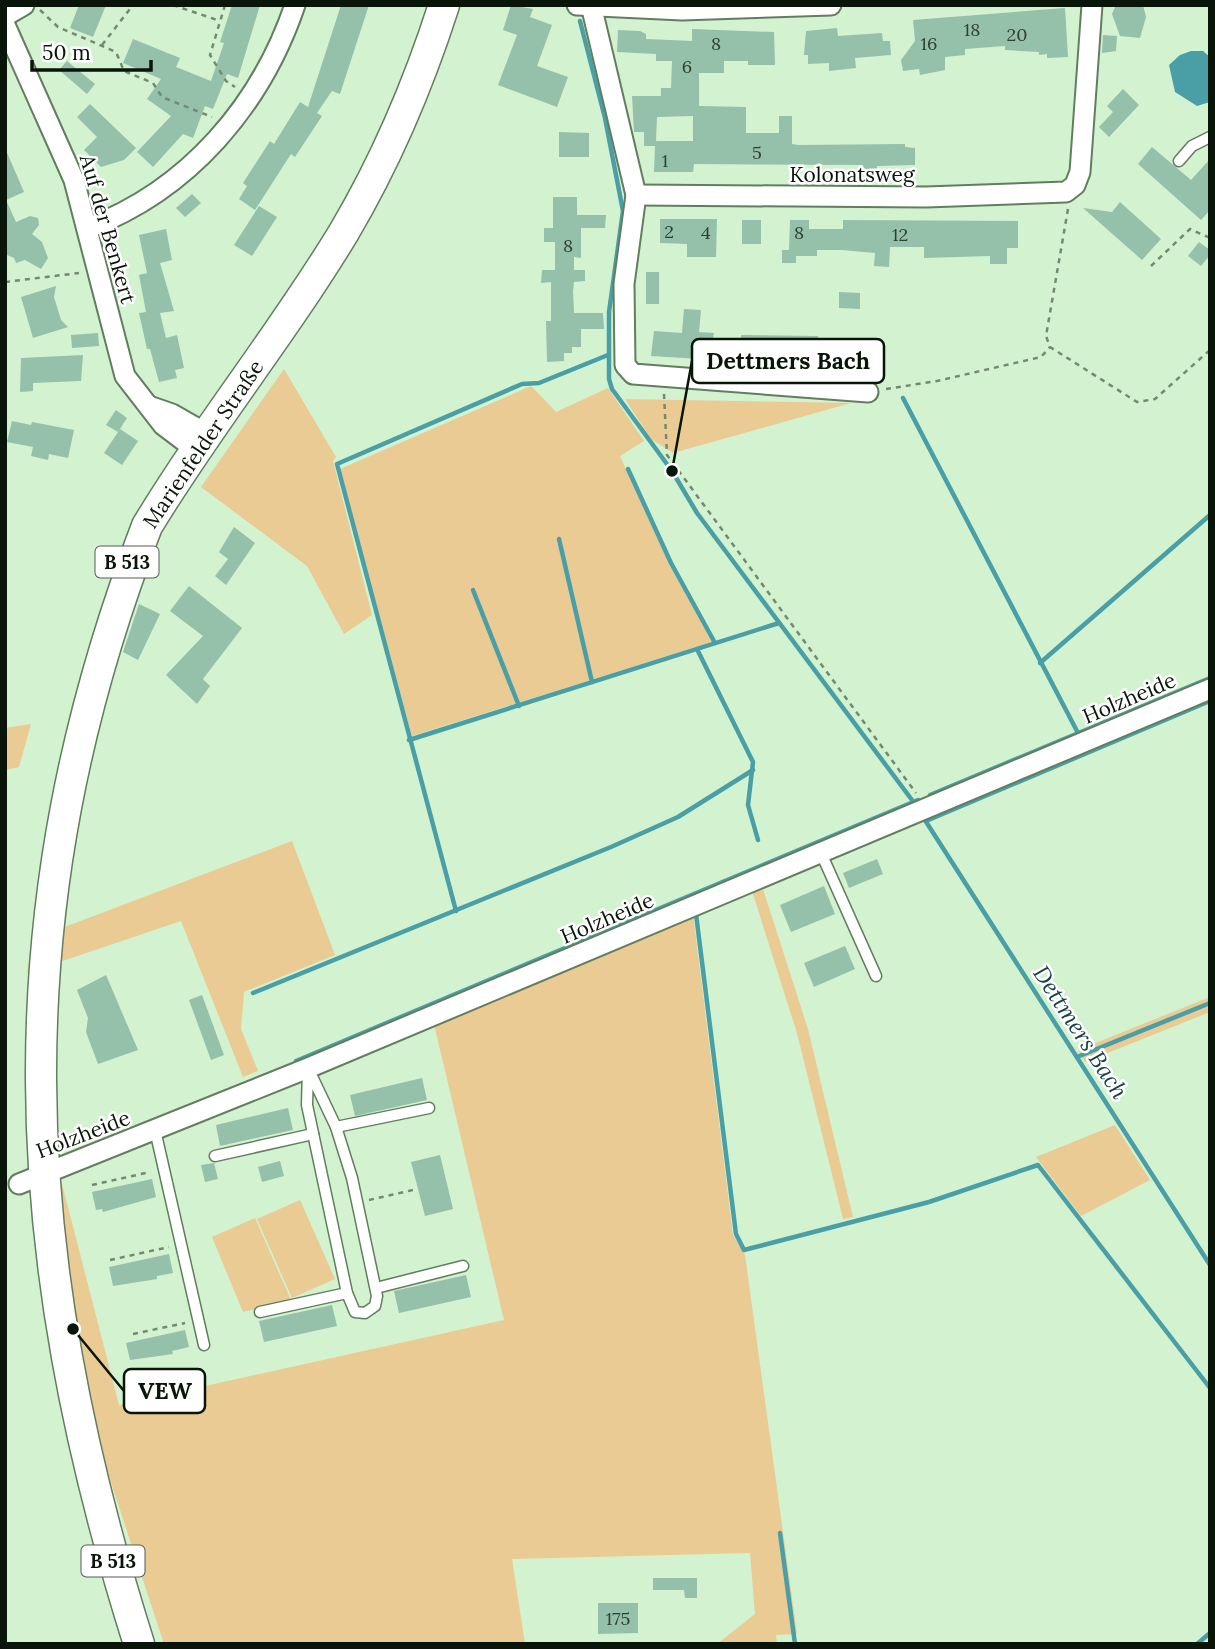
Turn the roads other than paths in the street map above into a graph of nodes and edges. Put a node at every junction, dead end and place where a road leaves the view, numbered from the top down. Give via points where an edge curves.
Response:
1 (24, 5) edge
2 (295, 5) edge
3 (444, 5) edge
4 (577, 5) edge
5 (592, 5) edge
6 (831, 5) edge
7 (1092, 5) edge
8 (795, 7) edge
9 (5, 16) edge
10 (5, 25) edge
11 (1210, 137) edge
12 (1179, 161) dead end
13 (636, 195) junction
14 (88, 228) junction
15 (869, 392) road end
16 (202, 442) junction
17 (1210, 689) edge
18 (62, 705) dead end
19 (821, 853) junction
20 (876, 976) dead end
21 (308, 1068) junction
22 (429, 1108) dead end
23 (336, 1127) junction
24 (155, 1130) junction
25 (313, 1134) junction
26 (215, 1156) dead end
27 (18, 1172) joint
28 (463, 1266) dead end
29 (376, 1288) junction
30 (347, 1293) junction
31 (260, 1312) dead end
32 (204, 1345) dead end
33 (139, 1644) edge

1 - 9 street
2 - 14 street via 268,72 229,129 167,185
3 - 16 main road, Marienfelder Straße / B 513 via 426,61 390,143 345,230
4 - 5 street
5 - 8 street via 681,10
5 - 13 street
6 - 8 street
7 - 13 street, Kolonatsweg via 1080,172 1076,185 1066,192 926,197
10 - 14 street, Auf der Benkert via 74,180
11 - 12 lane via 1192,146
13 - 15 street via 624,284 625,365 633,374
14 - 16 street, Auf der Benkert via 120,363 131,387 149,406 172,414
16 - 18 main road, Marienfelder Straße / B 513 via 112,590
17 - 19 street, Holzheide
19 - 20 lane
19 - 21 street, Holzheide
21 - 23 lane
21 - 24 street, Holzheide
21 - 25 lane via 307,1105
22 - 23 lane
23 - 29 lane
24 - 27 street, Holzheide
24 - 32 lane
25 - 26 lane
25 - 30 lane
27 - 33 main road, B 513 via 57,1365
28 - 29 lane
29 - 30 lane via 375,1307 365,1313 355,1312
30 - 31 lane

